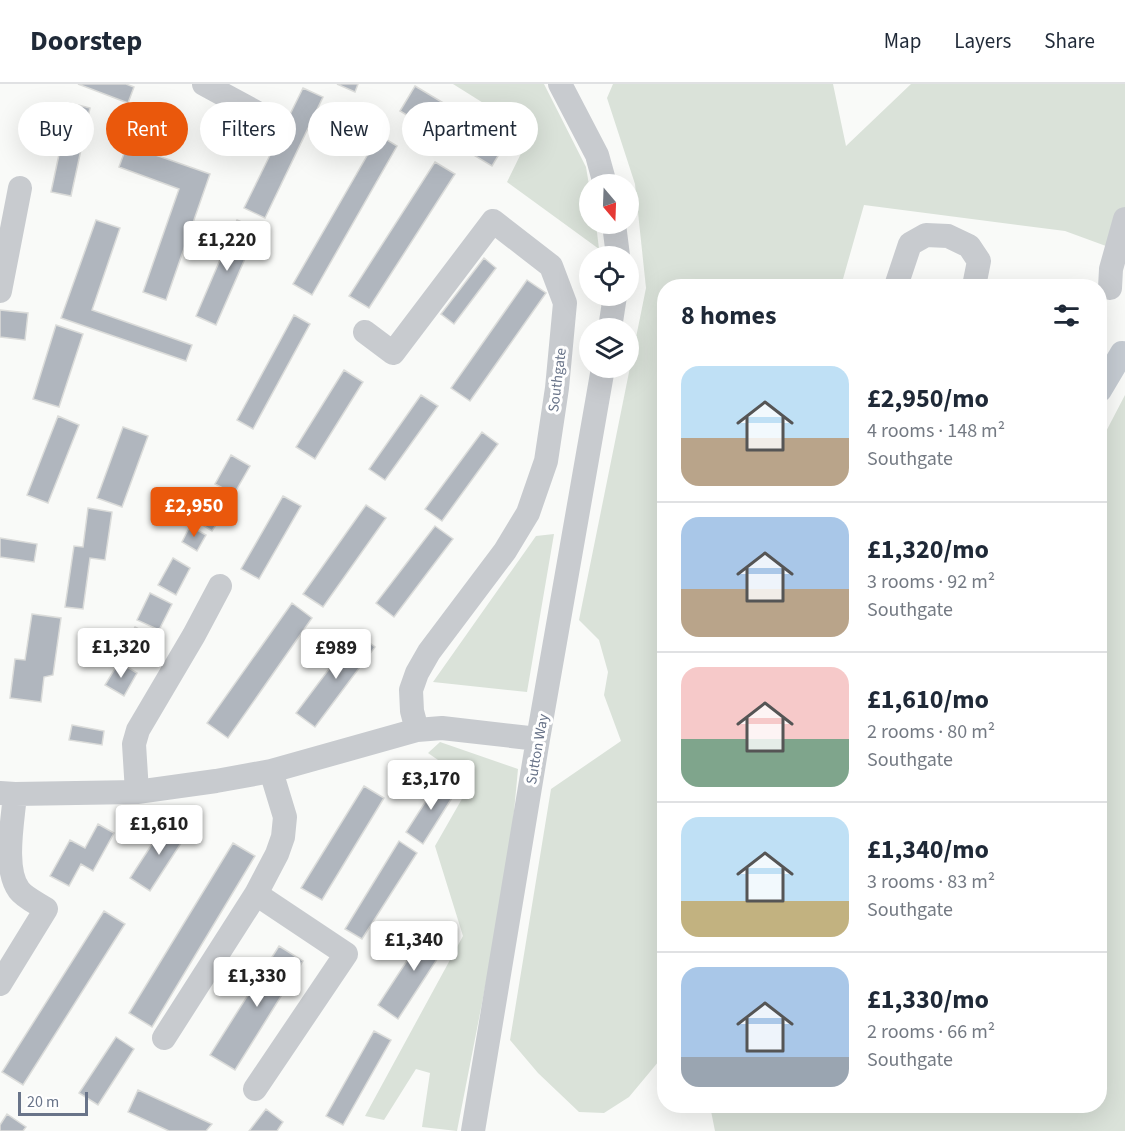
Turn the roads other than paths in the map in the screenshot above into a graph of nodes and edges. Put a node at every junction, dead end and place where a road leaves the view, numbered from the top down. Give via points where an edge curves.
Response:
1 (204, 84) edge
2 (560, 84) edge
3 (237, 102) edge
4 (602, 174) edge
5 (20, 188) dead end
6 (1125, 219) edge
7 (898, 279) edge
8 (976, 279) edge
9 (1112, 290) edge
10 (0, 291) edge
11 (365, 332) dead end
12 (601, 378) edge
13 (220, 586) dead end
14 (417, 730) junction
15 (538, 739) junction
16 (271, 771) junction
17 (137, 792) junction
18 (8, 793) edge
19 (256, 894) junction
20 (0, 984) edge
21 (164, 1038) dead end
22 (255, 1089) dead end
23 (473, 1131) edge

1 - 3 street
2 - 4 street via 597,155
5 - 10 street
6 - 9 street via 1111,269
7 - 8 street via 910,244 926,236 948,236 969,246 979,261
11 - 14 street, Southgate via 393,352 493,221 551,266 565,303 546,461 528,513 417,673 411,690
12 - 15 street, Sutton Way
13 - 17 street via 138,730 134,744
14 - 15 street via 442,728
14 - 16 street
15 - 23 street, Sutton Way
16 - 17 street
16 - 19 street via 285,817 283,837
17 - 18 street
18 - 20 street via 13,880 21,892 46,909
19 - 21 street
19 - 22 street via 346,954

